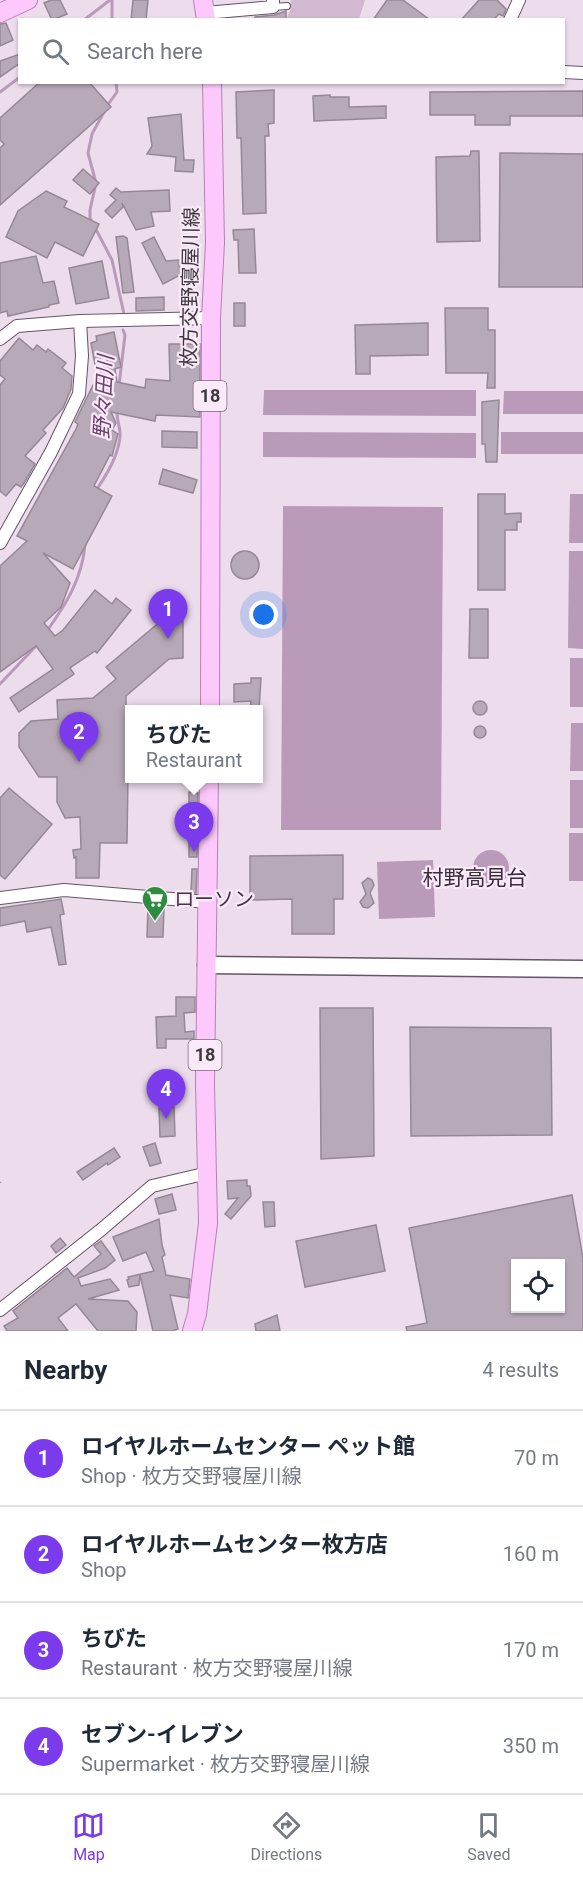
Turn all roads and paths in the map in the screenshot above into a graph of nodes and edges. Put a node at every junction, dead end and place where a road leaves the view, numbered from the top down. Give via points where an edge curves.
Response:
1 (28, 0) edge
2 (519, 0) edge
3 (273, 4) edge
4 (287, 6) dead end
5 (205, 11) edge
6 (0, 13) edge
7 (511, 18) edge
8 (565, 72) edge
9 (583, 73) edge
10 (212, 84) edge
11 (211, 318) junction
12 (80, 321) junction
13 (0, 339) edge
14 (0, 543) edge
15 (210, 705) edge
16 (209, 783) edge
17 (0, 898) edge
18 (208, 902) junction
19 (207, 965) junction
20 (583, 969) edge
21 (208, 1173) junction
22 (0, 1310) edge
23 (192, 1331) edge

1 - 6 main road
2 - 7 street
3 - 4 lane
3 - 5 street
8 - 9 street
10 - 11 main road, 枚方交野寝屋川線 / 18 via 215,243
11 - 12 street
11 - 15 main road, 枚方交野寝屋川線 / 18
12 - 13 street via 17,326
12 - 14 street via 79,394
16 - 18 main road, 18
17 - 18 street via 64,890
18 - 19 main road, 18
19 - 20 street
19 - 21 main road, 18
21 - 22 street via 152,1186
21 - 23 main road, 18 via 208,1223

